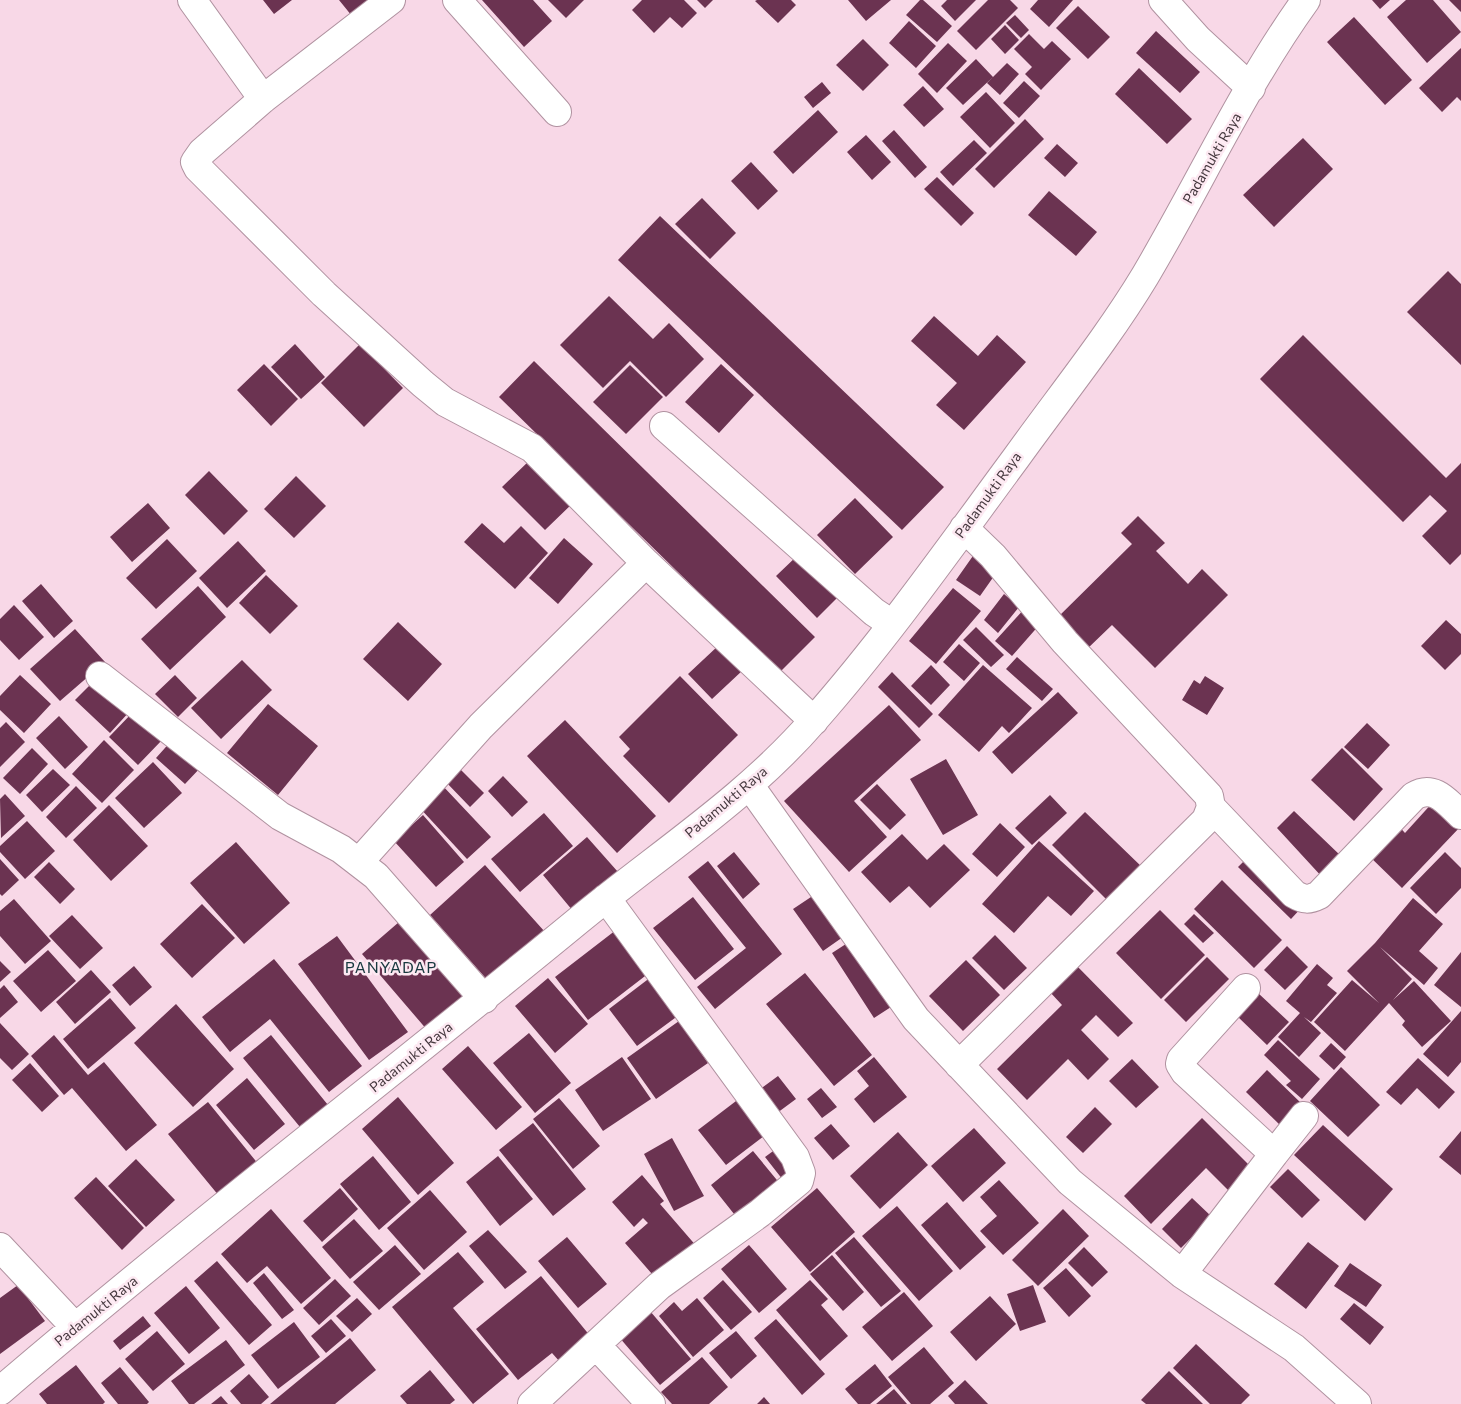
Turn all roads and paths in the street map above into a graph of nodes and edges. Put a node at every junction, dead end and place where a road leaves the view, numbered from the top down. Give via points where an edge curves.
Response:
1 (192, 0) edge
2 (391, 0) edge
3 (457, 0) edge
4 (1163, 0) edge
5 (1306, 0) edge
6 (1243, 81) junction
7 (263, 99) junction
8 (556, 112) dead end
9 (664, 426) dead end
10 (964, 528) junction
11 (646, 563) junction
12 (883, 618) junction
13 (100, 676) dead end
14 (807, 715) junction
15 (750, 786) junction
16 (1212, 807) junction
17 (1461, 815) edge
18 (359, 862) junction
19 (606, 898) junction
20 (1246, 988) dead end
21 (484, 999) junction
22 (960, 1065) junction
23 (1304, 1116) dead end
24 (1274, 1154) junction
25 (0, 1247) edge
26 (1182, 1274) junction
27 (75, 1327) junction
28 (596, 1345) junction
29 (0, 1391) edge
30 (532, 1404) edge
31 (651, 1404) edge
32 (1356, 1404) edge

1 - 7 street
2 - 7 street
3 - 8 street
4 - 6 street via 1198,39
5 - 6 street, Padamukti Raya
6 - 10 street, Padamukti Raya via 1142,280
7 - 11 street via 202,152 195,162 198,168 324,294 422,384 445,402 532,448
9 - 12 street
10 - 12 street, Padamukti Raya
10 - 16 street via 993,556 1065,642 1209,796
11 - 14 street
11 - 18 street via 481,726
12 - 14 street, Padamukti Raya
13 - 18 street via 280,816
14 - 15 street, Padamukti Raya
15 - 19 street, Padamukti Raya
15 - 22 street via 916,1019
16 - 17 street via 1294,894 1303,899 1319,895 1421,792 1436,794
16 - 22 street via 1206,820
18 - 21 street via 376,876
19 - 21 street, Padamukti Raya
19 - 28 street via 795,1157 800,1173 799,1181 659,1286
20 - 24 street via 1180,1064
21 - 27 street, Padamukti Raya
22 - 26 street via 1070,1182
23 - 24 street
24 - 26 street
25 - 27 street
26 - 32 street via 1294,1348
27 - 29 street, Padamukti Raya
28 - 30 street
28 - 31 street

